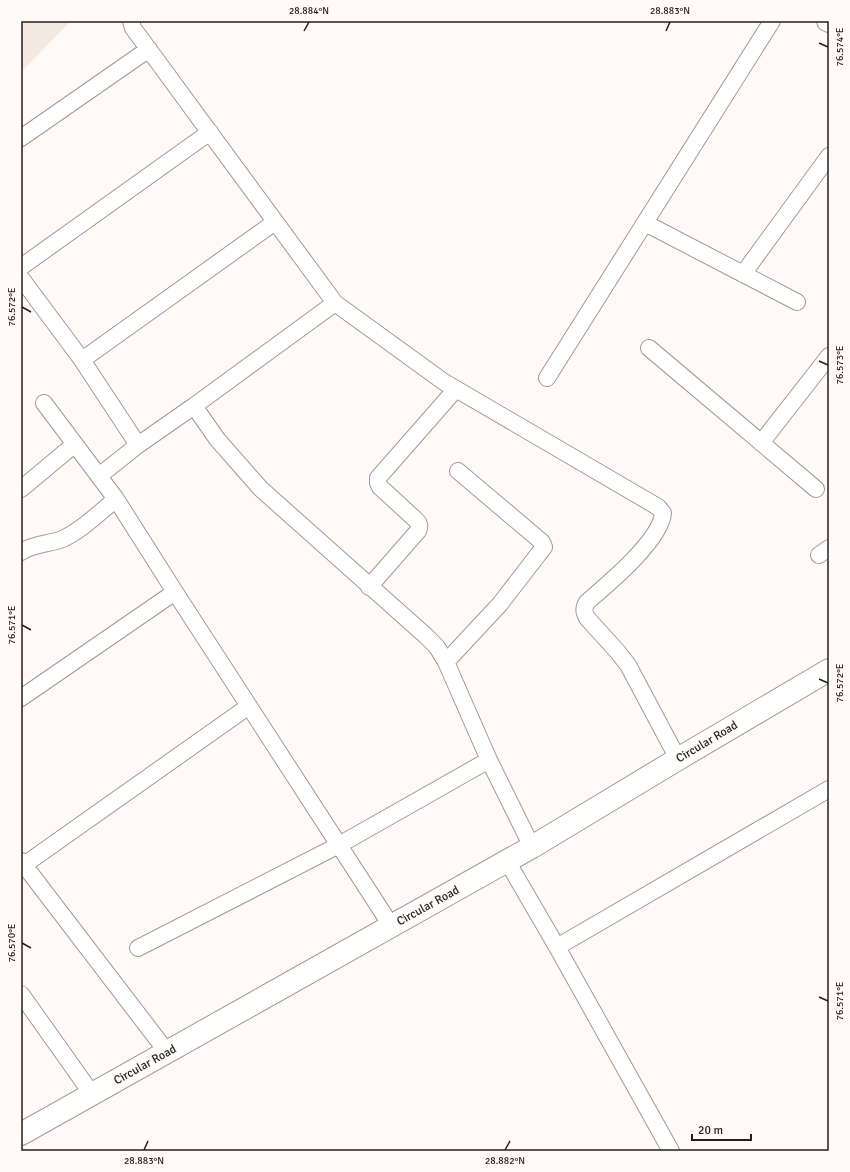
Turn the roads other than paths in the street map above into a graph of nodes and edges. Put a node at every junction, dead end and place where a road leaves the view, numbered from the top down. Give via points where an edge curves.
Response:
1 (131, 21) edge
2 (772, 21) edge
3 (149, 49) junction
4 (210, 132) junction
5 (21, 138) edge
6 (829, 156) edge
7 (275, 222) junction
8 (645, 223) junction
9 (21, 267) edge
10 (744, 274) junction
11 (21, 278) edge
12 (335, 302) junction
13 (797, 302) dead end
14 (648, 348) dead end
15 (829, 356) edge
16 (82, 360) junction
17 (547, 378) dead end
18 (456, 389) junction
19 (44, 403) dead end
20 (194, 406) junction
21 (761, 443) junction
22 (75, 444) junction
23 (138, 445) junction
24 (458, 470) dead end
25 (99, 476) junction
26 (21, 489) edge
27 (816, 489) dead end
28 (116, 499) junction
29 (21, 552) edge
30 (369, 587) junction
31 (175, 592) junction
32 (446, 662) junction
33 (829, 670) edge
34 (21, 698) edge
35 (249, 706) junction
36 (678, 759) junction
37 (489, 760) junction
38 (829, 789) edge
39 (339, 845) junction
40 (532, 847) junction
41 (507, 862) junction
42 (22, 863) edge
43 (392, 927) junction
44 (557, 947) junction
45 (138, 948) dead end
46 (21, 994) edge
47 (167, 1052) junction
48 (92, 1094) junction
49 (21, 1134) edge
50 (671, 1151) edge

1 - 3 street via 133,28
2 - 8 street
3 - 4 street
3 - 5 street
4 - 7 street
4 - 9 street
6 - 10 street
7 - 12 street
7 - 16 street
8 - 10 street
8 - 17 street
10 - 13 street
11 - 16 street
12 - 18 street
12 - 20 street
14 - 21 street
15 - 21 street
16 - 23 street
18 - 30 street via 378,478 380,486 416,520 420,527
18 - 36 street via 652,503 663,513 661,523 641,552 587,602 584,612 628,665
19 - 22 street
20 - 23 street
20 - 30 street via 217,439 261,489
21 - 27 street
22 - 25 street
22 - 26 street
23 - 25 street
24 - 32 street via 542,542 544,547 500,604
25 - 28 street
28 - 29 street via 60,540
28 - 31 street
30 - 32 street via 426,636 437,647
31 - 34 street
31 - 35 street
32 - 37 street
33 - 36 main road, Circular Road
35 - 39 street
35 - 42 street
36 - 40 main road, Circular Road
37 - 39 street
37 - 40 street
38 - 44 street
39 - 43 street
39 - 45 street
40 - 41 main road, Circular Road
41 - 43 main road, Circular Road
41 - 44 street
42 - 47 street
43 - 47 main road, Circular Road
44 - 50 street
46 - 48 street
47 - 48 main road, Circular Road
48 - 49 main road, Circular Road

